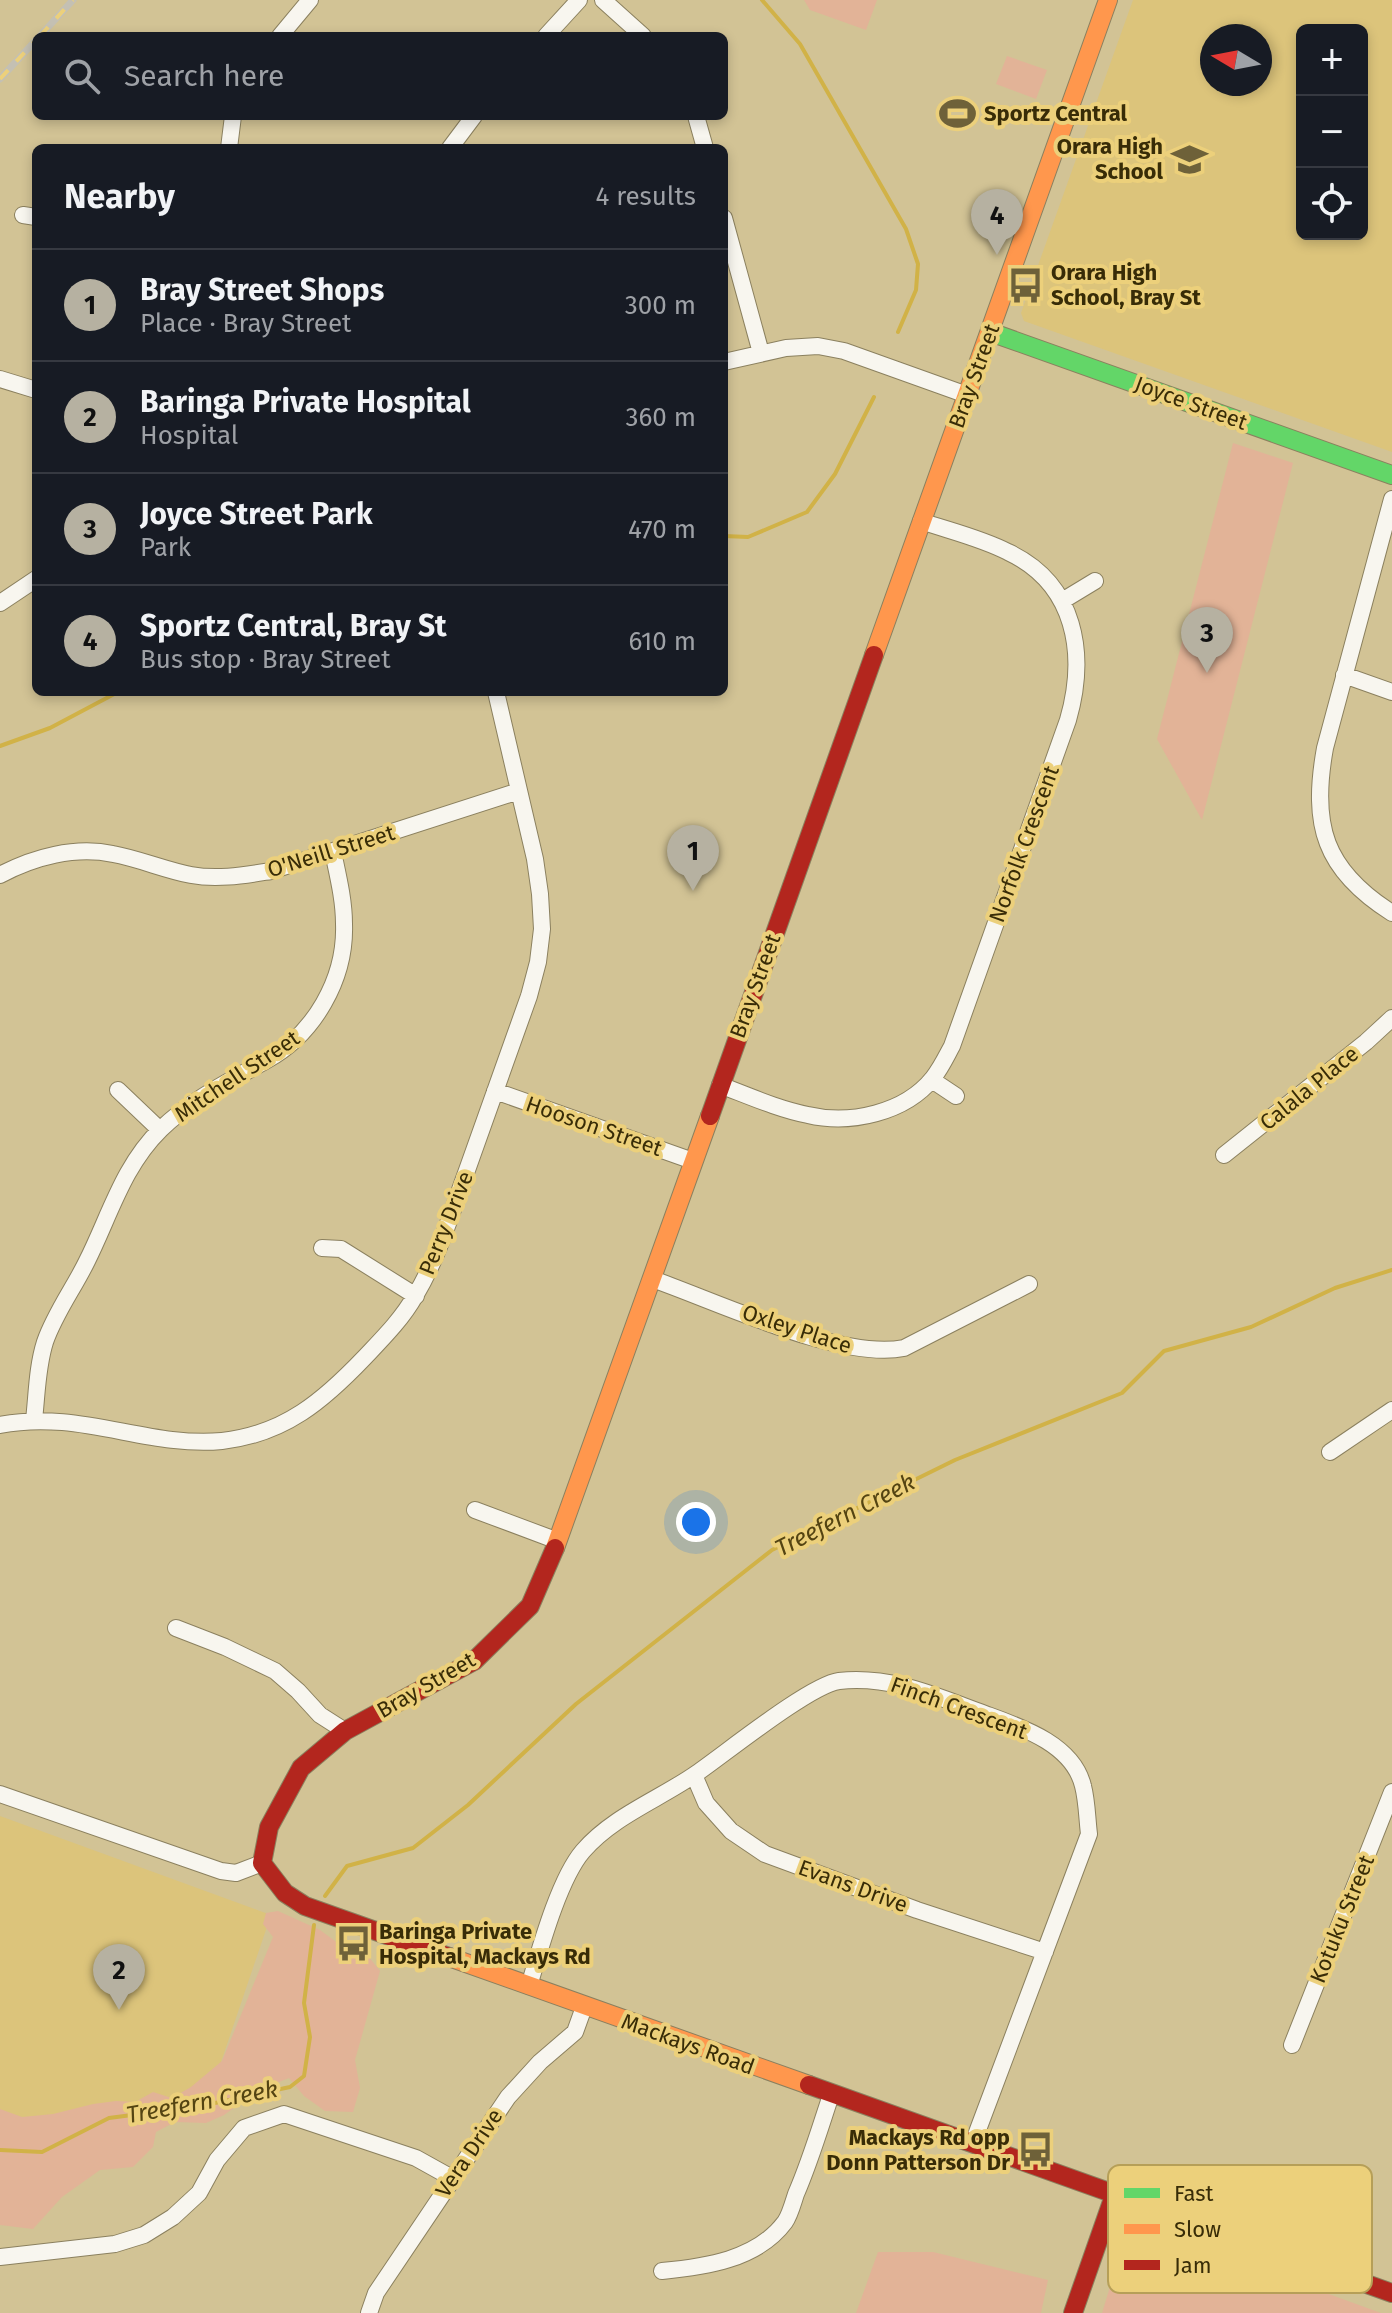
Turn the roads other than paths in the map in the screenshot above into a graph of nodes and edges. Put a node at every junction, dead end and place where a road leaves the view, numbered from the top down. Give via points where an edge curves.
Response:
1 (310, 0) edge
2 (579, 0) edge
3 (603, 0) edge
4 (1108, 0) edge
5 (283, 32) edge
6 (550, 32) edge
7 (639, 32) edge
8 (232, 120) edge
9 (471, 120) edge
10 (697, 120) edge
11 (456, 143) edge
12 (230, 144) edge
13 (704, 144) edge
14 (728, 233) edge
15 (990, 332) junction
16 (761, 353) junction
17 (728, 361) edge
18 (0, 379) edge
19 (32, 389) edge
20 (967, 395) junction
21 (1392, 475) edge
22 (1392, 499) edge
23 (921, 521) junction
24 (1095, 581) dead end
25 (32, 582) edge
26 (1062, 601) junction
27 (0, 603) edge
28 (1344, 675) junction
29 (1392, 692) edge
30 (497, 696) edge
31 (519, 791) junction
32 (333, 852) junction
33 (0, 875) edge
34 (1392, 913) edge
35 (1392, 1018) edge
36 (932, 1080) junction
37 (720, 1085) junction
38 (118, 1090) dead end
39 (495, 1091) junction
40 (956, 1096) dead end
41 (160, 1130) junction
42 (1224, 1155) dead end
43 (693, 1161) junction
44 (322, 1248) dead end
45 (652, 1279) junction
46 (1029, 1284) dead end
47 (416, 1296) junction
48 (1392, 1410) edge
49 (34, 1420) junction
50 (0, 1425) edge
51 (1330, 1452) dead end
52 (475, 1510) dead end
53 (558, 1541) junction
54 (176, 1628) dead end
55 (345, 1731) junction
56 (694, 1775) junction
57 (1392, 1792) edge
58 (0, 1794) edge
59 (262, 1863) junction
60 (1045, 1952) junction
61 (529, 1986) junction
62 (584, 2007) junction
63 (1292, 2045) dead end
64 (831, 2095) junction
65 (973, 2143) junction
66 (452, 2178) junction
67 (1108, 2191) edge
68 (1108, 2213) edge
69 (0, 2257) edge
70 (662, 2271) dead end
71 (1372, 2286) edge
72 (1392, 2293) edge
73 (369, 2313) edge
74 (1073, 2313) edge

1 - 5 street
2 - 6 street
3 - 7 street
4 - 15 street, Bray Street
8 - 12 street
9 - 11 street
10 - 13 street
14 - 16 street
15 - 20 street, Bray Street
15 - 21 street, Joyce Street
16 - 17 street
16 - 20 street via 832,348
18 - 19 street
20 - 23 street, Bray Street
22 - 28 street
23 - 26 street, Norfolk Crescent via 1011,553 1040,574
23 - 37 street, Bray Street
24 - 26 street
25 - 27 street
26 - 36 street, Norfolk Crescent via 1078,652 1075,697 952,1046
28 - 29 street
28 - 34 street via 1318,782 1320,821 1347,878
30 - 31 street, Perry Drive
31 - 32 street, O'Neill Street
31 - 39 street, Perry Drive via 535,859 542,929 532,985
32 - 33 street, O'Neill Street via 271,871 217,877 111,853 66,852
32 - 41 street, Mitchell Street via 344,927 335,980 323,1005 290,1045 203,1096
35 - 42 street, Calala Place
36 - 37 street, Norfolk Crescent via 917,1094 879,1112 832,1119
36 - 40 street
37 - 43 street, Bray Street
38 - 41 street
39 - 43 street, Hooson Street
39 - 47 street, Perry Drive via 443,1238
41 - 49 street, Mitchell Street via 128,1171 53,1322 39,1368
43 - 45 street, Bray Street
44 - 47 street via 341,1249
45 - 46 street, Oxley Place via 784,1328 862,1350 888,1351 904,1348
45 - 53 street, Bray Street
47 - 49 street, Perry Drive via 324,1398 300,1415 248,1435 198,1441
48 - 51 street
49 - 50 street, Perry Drive
52 - 53 street
53 - 55 street, Bray Street via 530,1606 474,1661
54 - 55 street via 275,1671 320,1715
55 - 59 street, Bray Street via 301,1768 269,1827
56 - 60 street, Evans Drive via 706,1803 731,1831 765,1854
56 - 60 street, Finch Crescent via 836,1682 884,1680 1023,1727 1063,1751 1083,1784 1089,1834
56 - 61 street, Finch Crescent via 625,1817 581,1853
57 - 63 street, Kotuku Street
58 - 59 street via 221,1871 236,1873
59 - 61 street, Mackays Road via 293,1901
60 - 65 street, Finch Crescent
61 - 62 street, Mackays Road
62 - 64 street, Mackays Road
62 - 66 street, Vera Drive via 575,2032 508,2097
64 - 65 street, Mackays Road
64 - 70 street via 785,2222 732,2260
65 - 67 street, Mackays Road
66 - 69 street via 405,2154 284,2114 244,2128 199,2193 144,2235 115,2244
66 - 73 street, Vera Drive via 376,2293
68 - 74 street
71 - 72 street, Mackays Road

